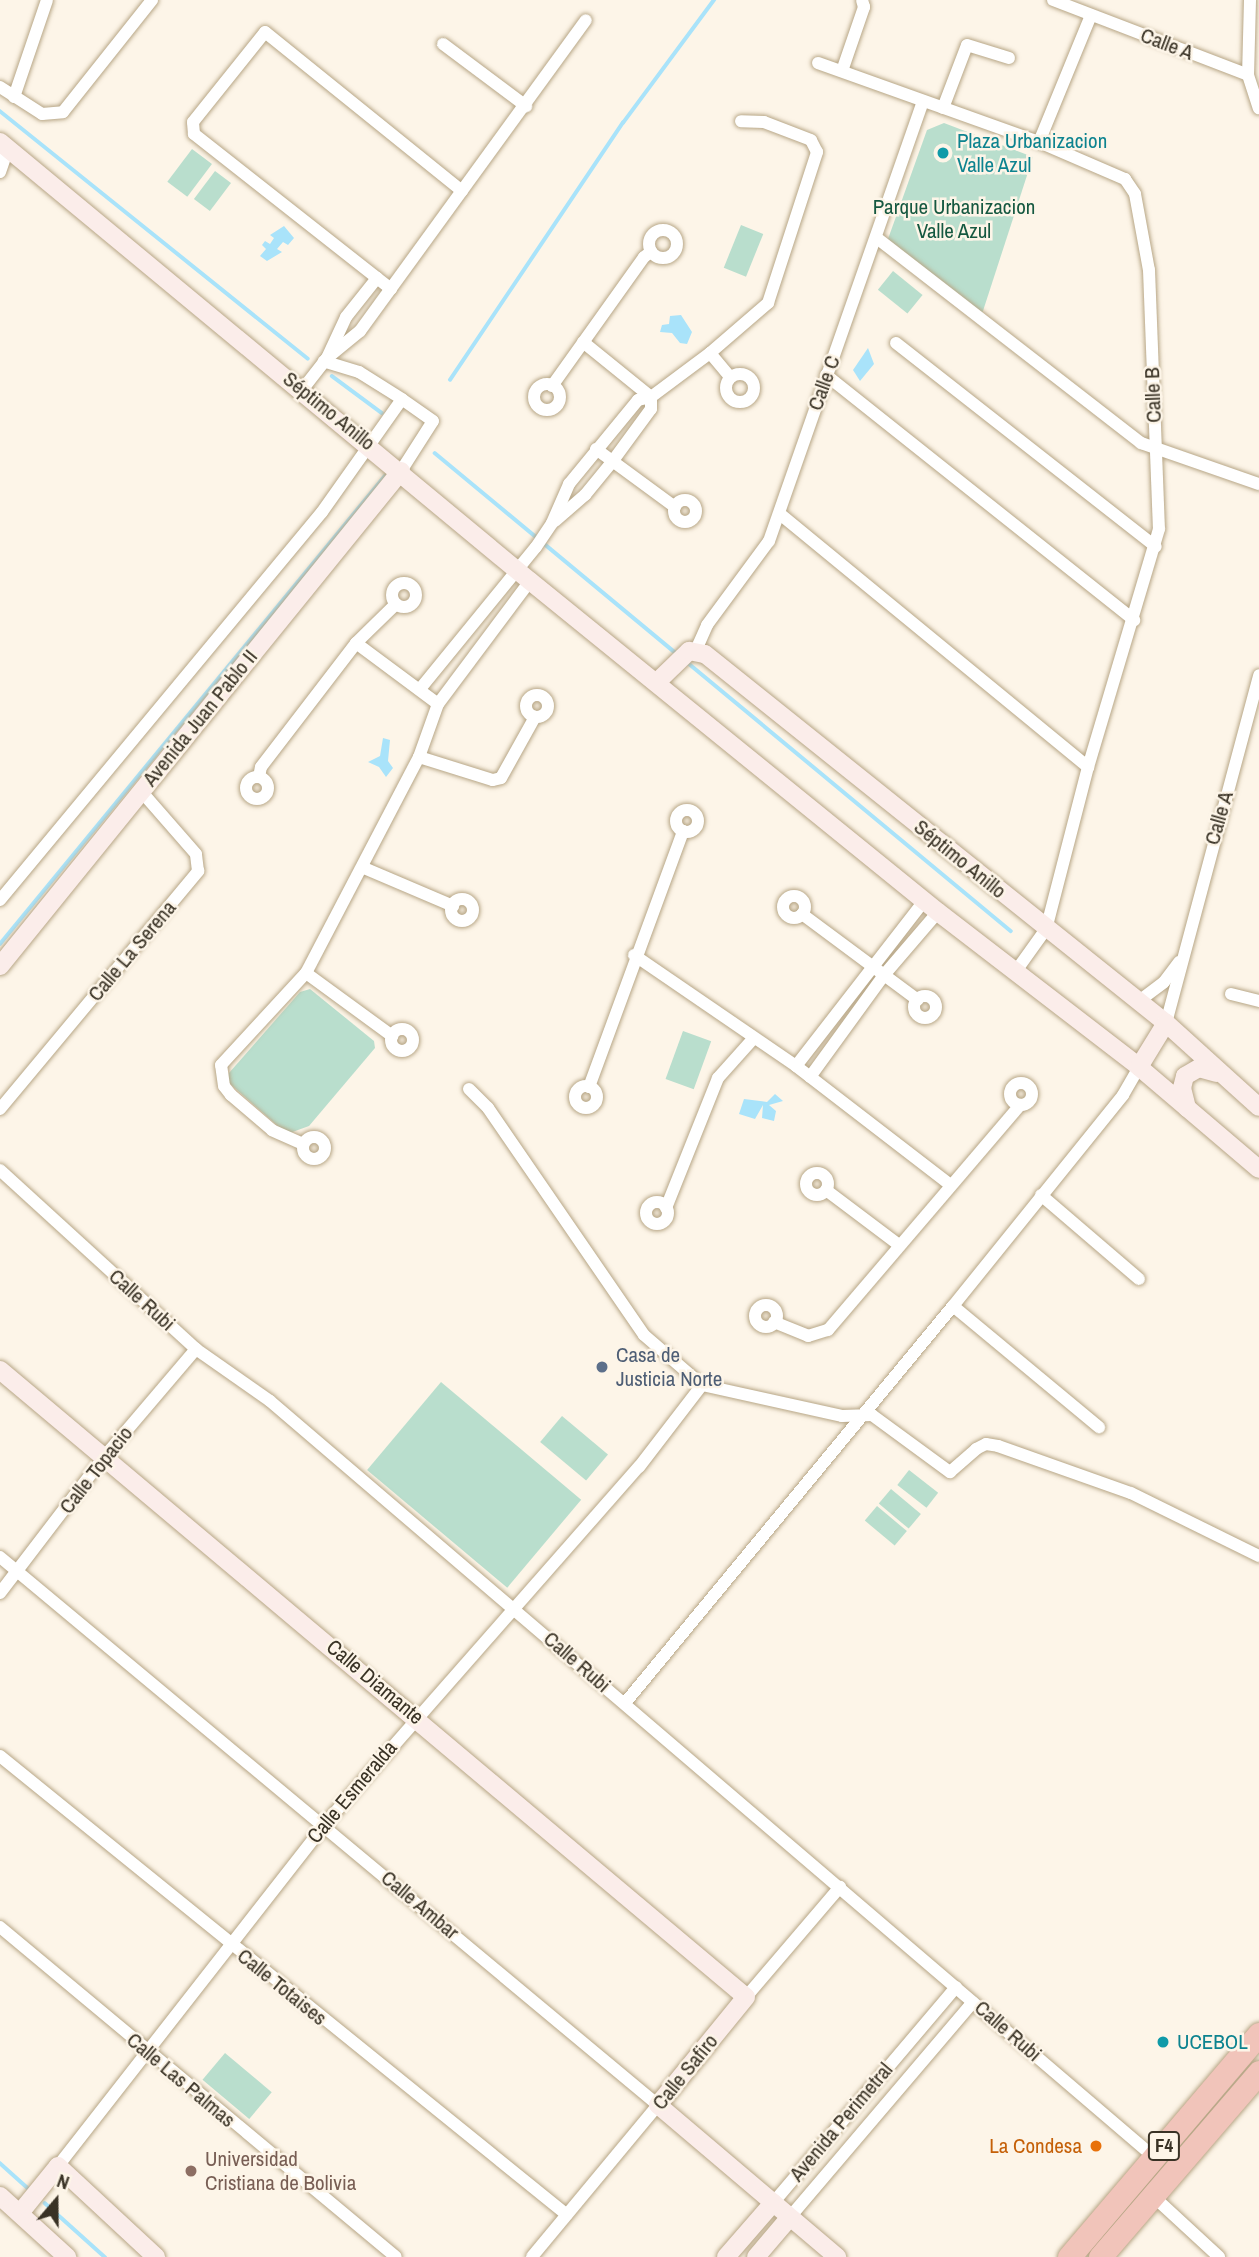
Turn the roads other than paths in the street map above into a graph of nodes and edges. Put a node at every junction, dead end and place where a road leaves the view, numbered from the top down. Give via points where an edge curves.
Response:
1 (47, 0) edge
2 (152, 0) edge
3 (862, 0) edge
4 (1053, 0) edge
5 (1250, 0) edge
6 (1091, 15) junction
7 (586, 20) dead end
8 (443, 44) dead end
9 (1009, 58) dead end
10 (818, 63) dead end
11 (842, 71) junction
12 (1248, 75) junction
13 (0, 86) edge
14 (14, 97) junction
15 (923, 101) junction
16 (526, 106) junction
17 (943, 108) junction
18 (1259, 108) edge
19 (741, 121) dead end
20 (1040, 142) junction
21 (4, 145) edge
22 (0, 172) edge
23 (462, 191) junction
24 (878, 239) junction
25 (652, 252) dead end
26 (377, 278) junction
27 (391, 289) junction
28 (583, 342) junction
29 (896, 343) dead end
30 (710, 353) junction
31 (326, 360) junction
32 (826, 375) junction
33 (730, 377) dead end
34 (552, 386) dead end
35 (302, 390) junction
36 (650, 397) junction
37 (402, 399) junction
38 (371, 446) junction
39 (596, 449) junction
40 (1154, 449) junction
41 (612, 461) junction
42 (401, 471) junction
43 (1259, 484) edge
44 (675, 507) dead end
45 (780, 514) junction
46 (550, 526) junction
47 (1156, 547) junction
48 (516, 568) junction
49 (530, 581) junction
50 (396, 604) dead end
51 (1135, 620) junction
52 (356, 643) junction
53 (687, 654) junction
54 (1259, 675) edge
55 (657, 682) junction
56 (420, 690) junction
57 (438, 704) junction
58 (535, 717) dead end
59 (419, 757) junction
60 (1088, 767) junction
61 (259, 777) dead end
62 (141, 791) junction
63 (683, 831) dead end
64 (364, 868) junction
65 (0, 900) edge
66 (453, 906) dead end
67 (931, 907) junction
68 (802, 914) dead end
69 (1046, 929) junction
70 (635, 955) junction
71 (1179, 962) junction
72 (872, 965) junction
73 (0, 966) edge
74 (1016, 971) junction
75 (306, 973) junction
76 (884, 975) junction
77 (1231, 994) dead end
78 (918, 1000) dead end
79 (1139, 1001) junction
80 (1259, 1001) edge
81 (1166, 1023) junction
82 (392, 1037) dead end
83 (753, 1039) junction
84 (796, 1066) junction
85 (1139, 1067) junction
86 (1219, 1074) junction
87 (810, 1077) junction
88 (589, 1087) dead end
89 (469, 1089) dead end
90 (1020, 1105) dead end
91 (1259, 1107) edge
92 (1187, 1108) junction
93 (0, 1109) edge
94 (303, 1144) dead end
95 (1259, 1169) edge
96 (0, 1170) edge
97 (949, 1184) junction
98 (826, 1190) dead end
99 (1041, 1195) junction
100 (666, 1208) dead end
101 (899, 1245) junction
102 (1139, 1279) dead end
103 (953, 1306) junction
104 (774, 1322) dead end
105 (196, 1349) junction
106 (0, 1370) edge
107 (702, 1385) junction
108 (860, 1419) junction
109 (1099, 1427) dead end
110 (104, 1457) junction
111 (1259, 1556) edge
112 (0, 1557) edge
113 (17, 1571) junction
114 (0, 1593) edge
115 (515, 1609) junction
116 (625, 1703) junction
117 (416, 1716) junction
118 (0, 1756) edge
119 (324, 1825) junction
120 (840, 1887) junction
121 (0, 1927) edge
122 (229, 1945) junction
123 (956, 1987) junction
124 (746, 1997) junction
125 (973, 2002) junction
126 (1259, 2034) edge
127 (145, 2050) junction
128 (1259, 2072) edge
129 (658, 2105) junction
130 (1154, 2157) junction
131 (58, 2166) junction
132 (0, 2196) edge
133 (1153, 2196) junction
134 (773, 2203) junction
135 (20, 2214) junction
136 (566, 2216) junction
137 (790, 2217) junction
138 (65, 2257) edge
139 (156, 2257) edge
140 (396, 2257) edge
141 (532, 2257) edge
142 (726, 2257) edge
143 (756, 2257) edge
144 (837, 2257) edge
145 (1069, 2257) edge
146 (1100, 2257) edge
147 (1219, 2257) edge

1 - 14 street
2 - 14 street via 63,112 42,114
3 - 11 street via 864,7
4 - 6 street, Calle A
5 - 12 street
6 - 12 street, Calle A
6 - 20 street
7 - 16 street
8 - 16 street
9 - 17 street via 967,45
10 - 11 street, Calle B
11 - 15 street, Calle B
12 - 18 street
13 - 14 street
15 - 17 street, Calle B
15 - 24 street, Calle C
16 - 23 street
17 - 20 street, Calle B
19 - 30 street via 764,122 811,140 817,152 768,303
20 - 40 street, Calle B via 1125,179 1135,194 1149,270
21 - 22 street
21 - 35 main road, Séptimo Anillo
23 - 26 street via 270,33 260,33 193,122 192,131
23 - 27 street
24 - 32 street, Calle C
24 - 40 street via 1129,435
25 - 28 street
26 - 27 street
26 - 31 street via 346,317
27 - 31 street via 353,340
28 - 34 street
28 - 36 street
29 - 47 street
30 - 33 street
30 - 36 street
31 - 35 street
31 - 37 street via 359,372
32 - 45 street, Calle C
32 - 51 street
35 - 38 main road, Séptimo Anillo
36 - 39 street via 638,400
36 - 41 street via 650,409
37 - 38 street
37 - 42 street via 433,421
38 - 42 main road, Séptimo Anillo
38 - 65 street via 313,523
39 - 41 street
39 - 46 street via 569,484
40 - 43 street
40 - 47 street, Calle B
41 - 44 street
41 - 46 street via 586,495
42 - 48 main road, Séptimo Anillo
42 - 62 main road, Avenida Juan Pablo II
45 - 53 street, Calle C via 762,555
45 - 60 street
46 - 48 street
47 - 51 street, Calle B
48 - 49 main road, Séptimo Anillo
48 - 56 street
49 - 55 main road, Séptimo Anillo
49 - 57 street via 453,678
50 - 52 street
51 - 60 street, Calle B
52 - 56 street
52 - 61 street via 261,767
53 - 55 main road
53 - 69 main road, Séptimo Anillo
54 - 71 street, Calle A
55 - 67 main road, Séptimo Anillo
56 - 57 street
57 - 59 street
58 - 59 street via 501,778 493,780
59 - 64 street
60 - 69 street, Calle B
62 - 73 main road, Avenida Juan Pablo II
62 - 93 street, Calle La Serena via 196,854 198,871
63 - 70 street
64 - 66 street
64 - 75 street
67 - 72 street
67 - 74 main road, Séptimo Anillo
67 - 76 street
68 - 72 street
69 - 74 street
69 - 79 main road, Séptimo Anillo
70 - 83 street
70 - 88 street
71 - 79 street via 1157,989
71 - 81 street, Calle A
72 - 76 street
72 - 84 street
74 - 85 main road, Séptimo Anillo
75 - 82 street
75 - 94 street via 221,1065 224,1086 231,1095 272,1130
76 - 78 street
76 - 87 street
77 - 80 street
79 - 81 main road, Séptimo Anillo
81 - 85 main road
81 - 86 main road, Séptimo Anillo
83 - 84 street
83 - 100 street via 718,1078
84 - 87 street
85 - 92 main road, Séptimo Anillo
85 - 99 street via 1123,1095
86 - 91 main road, Séptimo Anillo
86 - 92 main road via 1199,1068 1185,1076 1182,1088
87 - 97 street
89 - 107 street via 488,1108 643,1335
90 - 97 street
92 - 95 main road, Séptimo Anillo
96 - 105 street, Calle Rubi
97 - 101 street
98 - 101 street
99 - 102 street
99 - 103 street
101 - 104 street via 828,1331 808,1336
103 - 108 street
103 - 109 street
105 - 110 street, Calle Topacio
105 - 115 street, Calle Rubi via 270,1401
106 - 110 main road, Calle Diamante
107 - 108 street
107 - 115 street, Calle Esmeralda via 639,1467
108 - 111 street via 872,1415 950,1472 976,1449 998,1446 1131,1493
108 - 116 street
110 - 113 street, Calle Topacio
110 - 117 main road, Calle Diamante
112 - 113 street, Calle Ambar
113 - 114 street, Calle Topacio
113 - 119 street, Calle Ambar
115 - 116 street, Calle Rubi
115 - 117 street, Calle Esmeralda
116 - 120 street, Calle Rubi
117 - 119 street, Calle Esmeralda
117 - 124 main road, Calle Diamante
118 - 122 street, Calle Totaises
119 - 122 street, Calle Esmeralda
119 - 129 street, Calle Ambar
120 - 123 street, Calle Rubi
120 - 124 street, Calle Safiro
121 - 127 street, Calle Las Palmas
122 - 127 street, Calle Esmeralda
122 - 136 street, Calle Totaises
123 - 125 street, Calle Rubi
123 - 134 street, Avenida Perimetral
124 - 129 main road, Calle Safiro
125 - 130 street, Calle Rubi
125 - 137 street, Avenida Perimetral
126 - 130 highway, F4
127 - 131 street, Calle Esmeralda
127 - 140 street, Calle Las Palmas
128 - 133 highway, F4
129 - 134 main road, Calle Ambar
129 - 136 street, Calle Safiro
130 - 145 highway, F4
131 - 135 main road, Calle Esmeralda
131 - 139 main road
132 - 135 main road
133 - 146 highway, F4
133 - 147 street
134 - 137 main road, Calle Ambar
134 - 142 main road, Avenida Perimetral
135 - 138 main road
136 - 141 street, Calle Safiro
137 - 143 main road, Avenida Perimetral
137 - 144 main road, Calle Ambar

